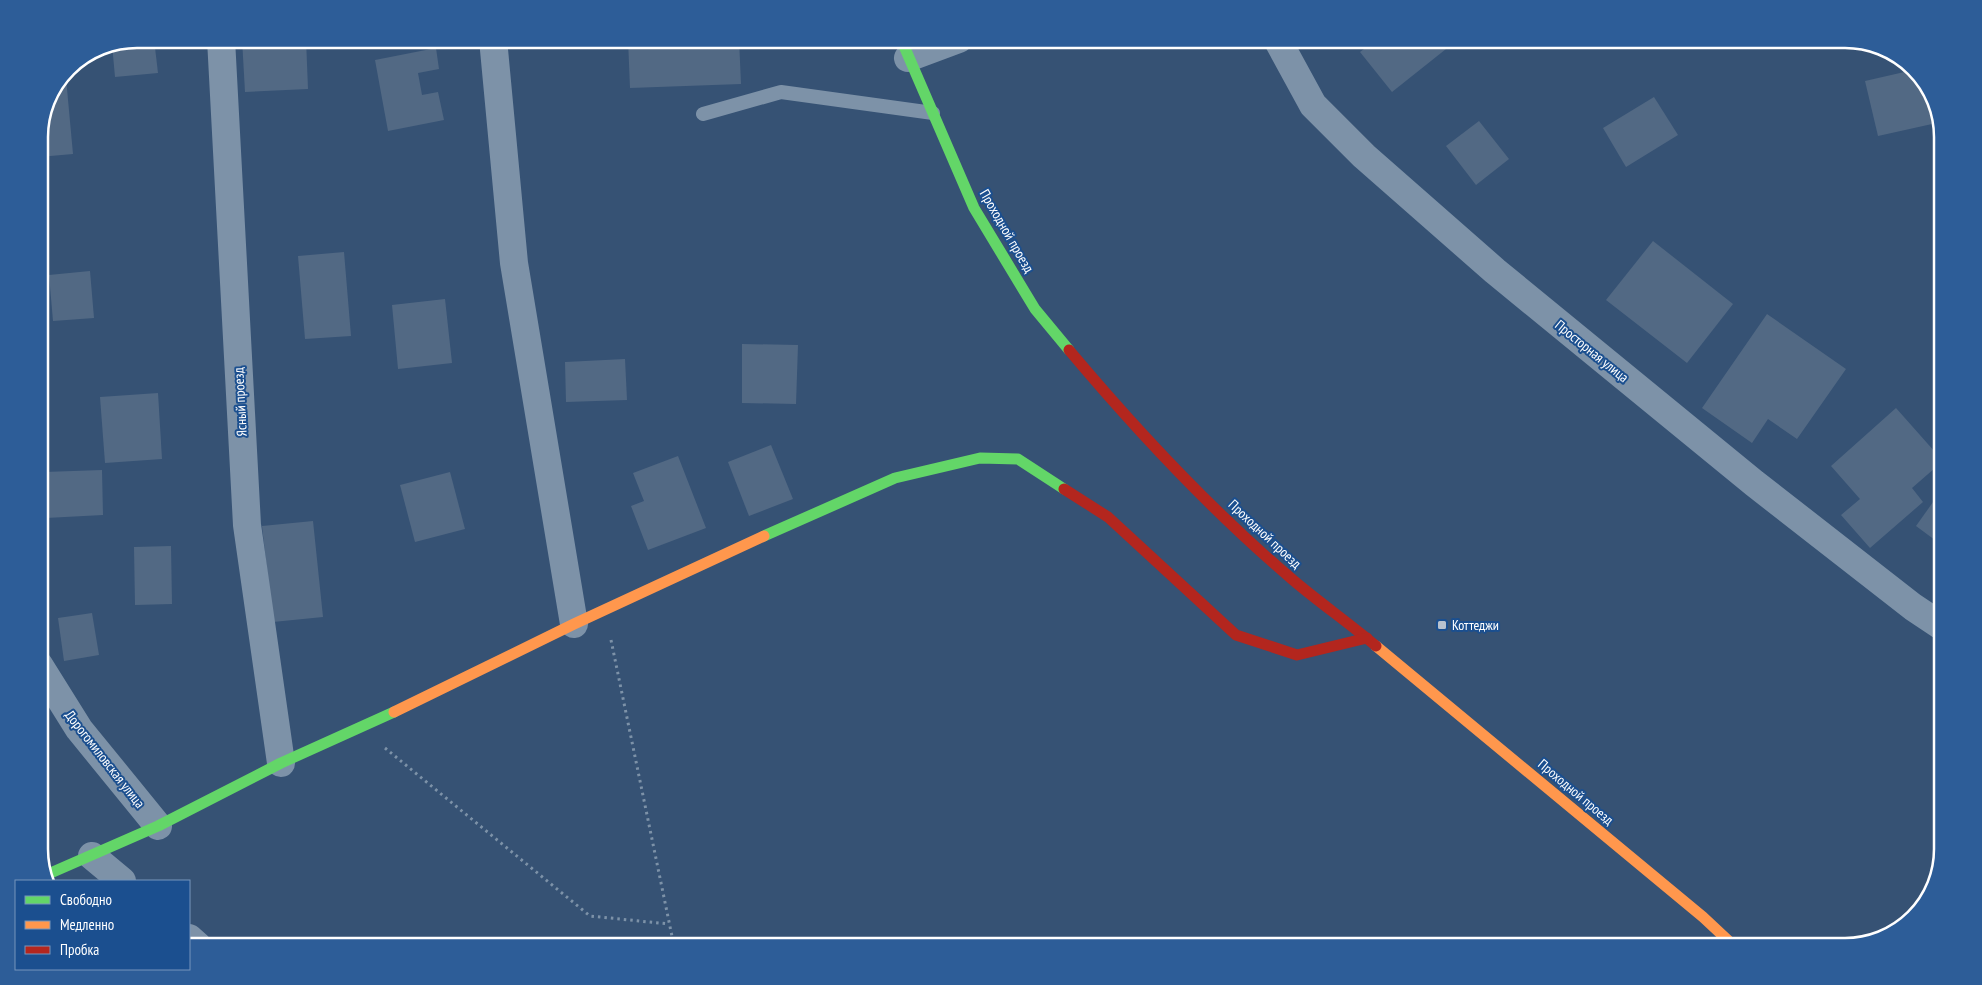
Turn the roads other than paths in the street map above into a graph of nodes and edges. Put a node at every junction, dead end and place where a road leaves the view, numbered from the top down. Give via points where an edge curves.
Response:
1 (221, 48) edge
2 (494, 48) edge
3 (905, 48) edge
4 (1282, 48) edge
5 (933, 113) junction
6 (703, 114) dead end
7 (1934, 622) edge
8 (574, 624) junction
9 (1367, 638) junction
10 (48, 680) edge
11 (281, 763) junction
12 (158, 826) junction
13 (92, 856) junction
14 (51, 873) edge
15 (121, 880) edge
16 (1725, 938) edge

1 - 11 street, Ясный проезд via 247,525
2 - 8 street via 514,264
3 - 5 street, Проходной проезд
4 - 7 street, Просторная улица via 1313,105 1364,156 1495,271 1754,483
5 - 6 lane via 781,92
5 - 9 street, Проходной проезд via 974,208 1035,309 1101,388 1204,498 1293,580
8 - 9 street via 895,478 980,458 1018,460 1108,517 1236,635 1297,655
8 - 11 street via 433,694
9 - 16 street, Проходной проезд
10 - 12 street, Дорогомиловская улица via 79,730
11 - 12 street
12 - 13 street
13 - 14 street
13 - 15 street

